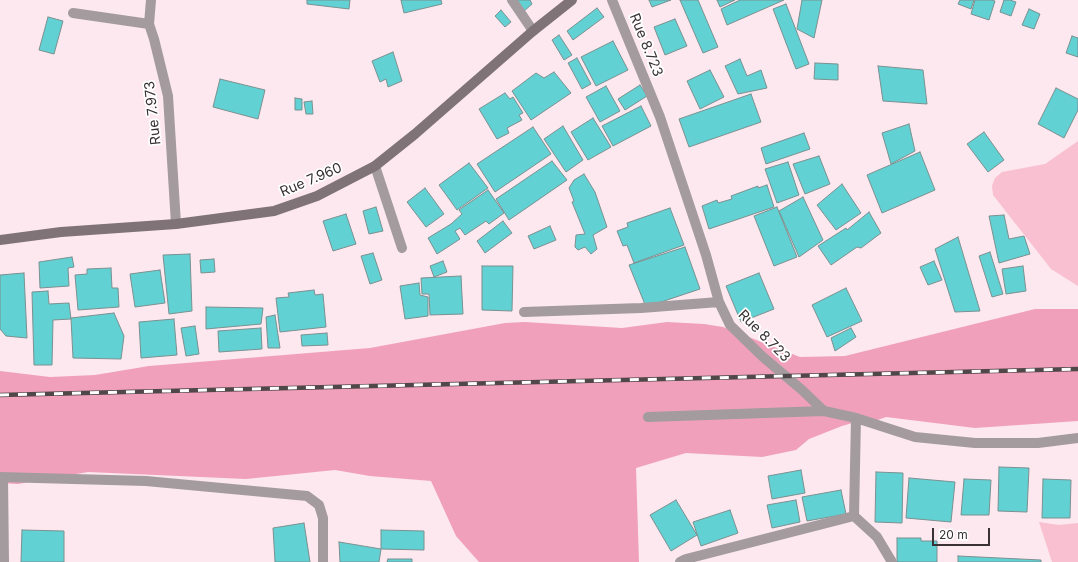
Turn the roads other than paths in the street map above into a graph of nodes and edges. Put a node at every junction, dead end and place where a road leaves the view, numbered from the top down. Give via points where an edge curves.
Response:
1 (151, 0) edge
2 (512, 0) edge
3 (572, 0) edge
4 (612, 0) edge
5 (73, 13) dead end
6 (149, 24) junction
7 (533, 32) junction
8 (375, 166) junction
9 (176, 224) junction
10 (0, 240) edge
11 (402, 248) dead end
12 (719, 302) junction
13 (524, 312) dead end
14 (824, 411) junction
15 (648, 418) dead end
16 (856, 418) junction
17 (1078, 438) edge
18 (1, 478) edge
19 (854, 516) junction
20 (4, 562) edge
21 (323, 562) edge
22 (680, 562) edge
23 (892, 562) edge

1 - 6 street, Rue 7.973
2 - 7 street
3 - 7 street, Rue 7.960
4 - 12 street, Rue 8.723 via 660,117
5 - 6 street
6 - 9 street, Rue 7.973 via 168,96
7 - 8 street, Rue 7.960
8 - 9 street, Rue 7.960 via 317,196 274,211
8 - 11 street
9 - 10 street, Rue 7.960 via 61,232
12 - 13 street
12 - 14 street, Rue 8.723 via 730,325 763,358
14 - 15 street
14 - 16 street
16 - 17 street via 915,437 975,443 1038,443
16 - 19 street
18 - 20 street
18 - 21 street via 146,481 307,496 319,505 323,518
19 - 22 street
19 - 23 street via 877,537

